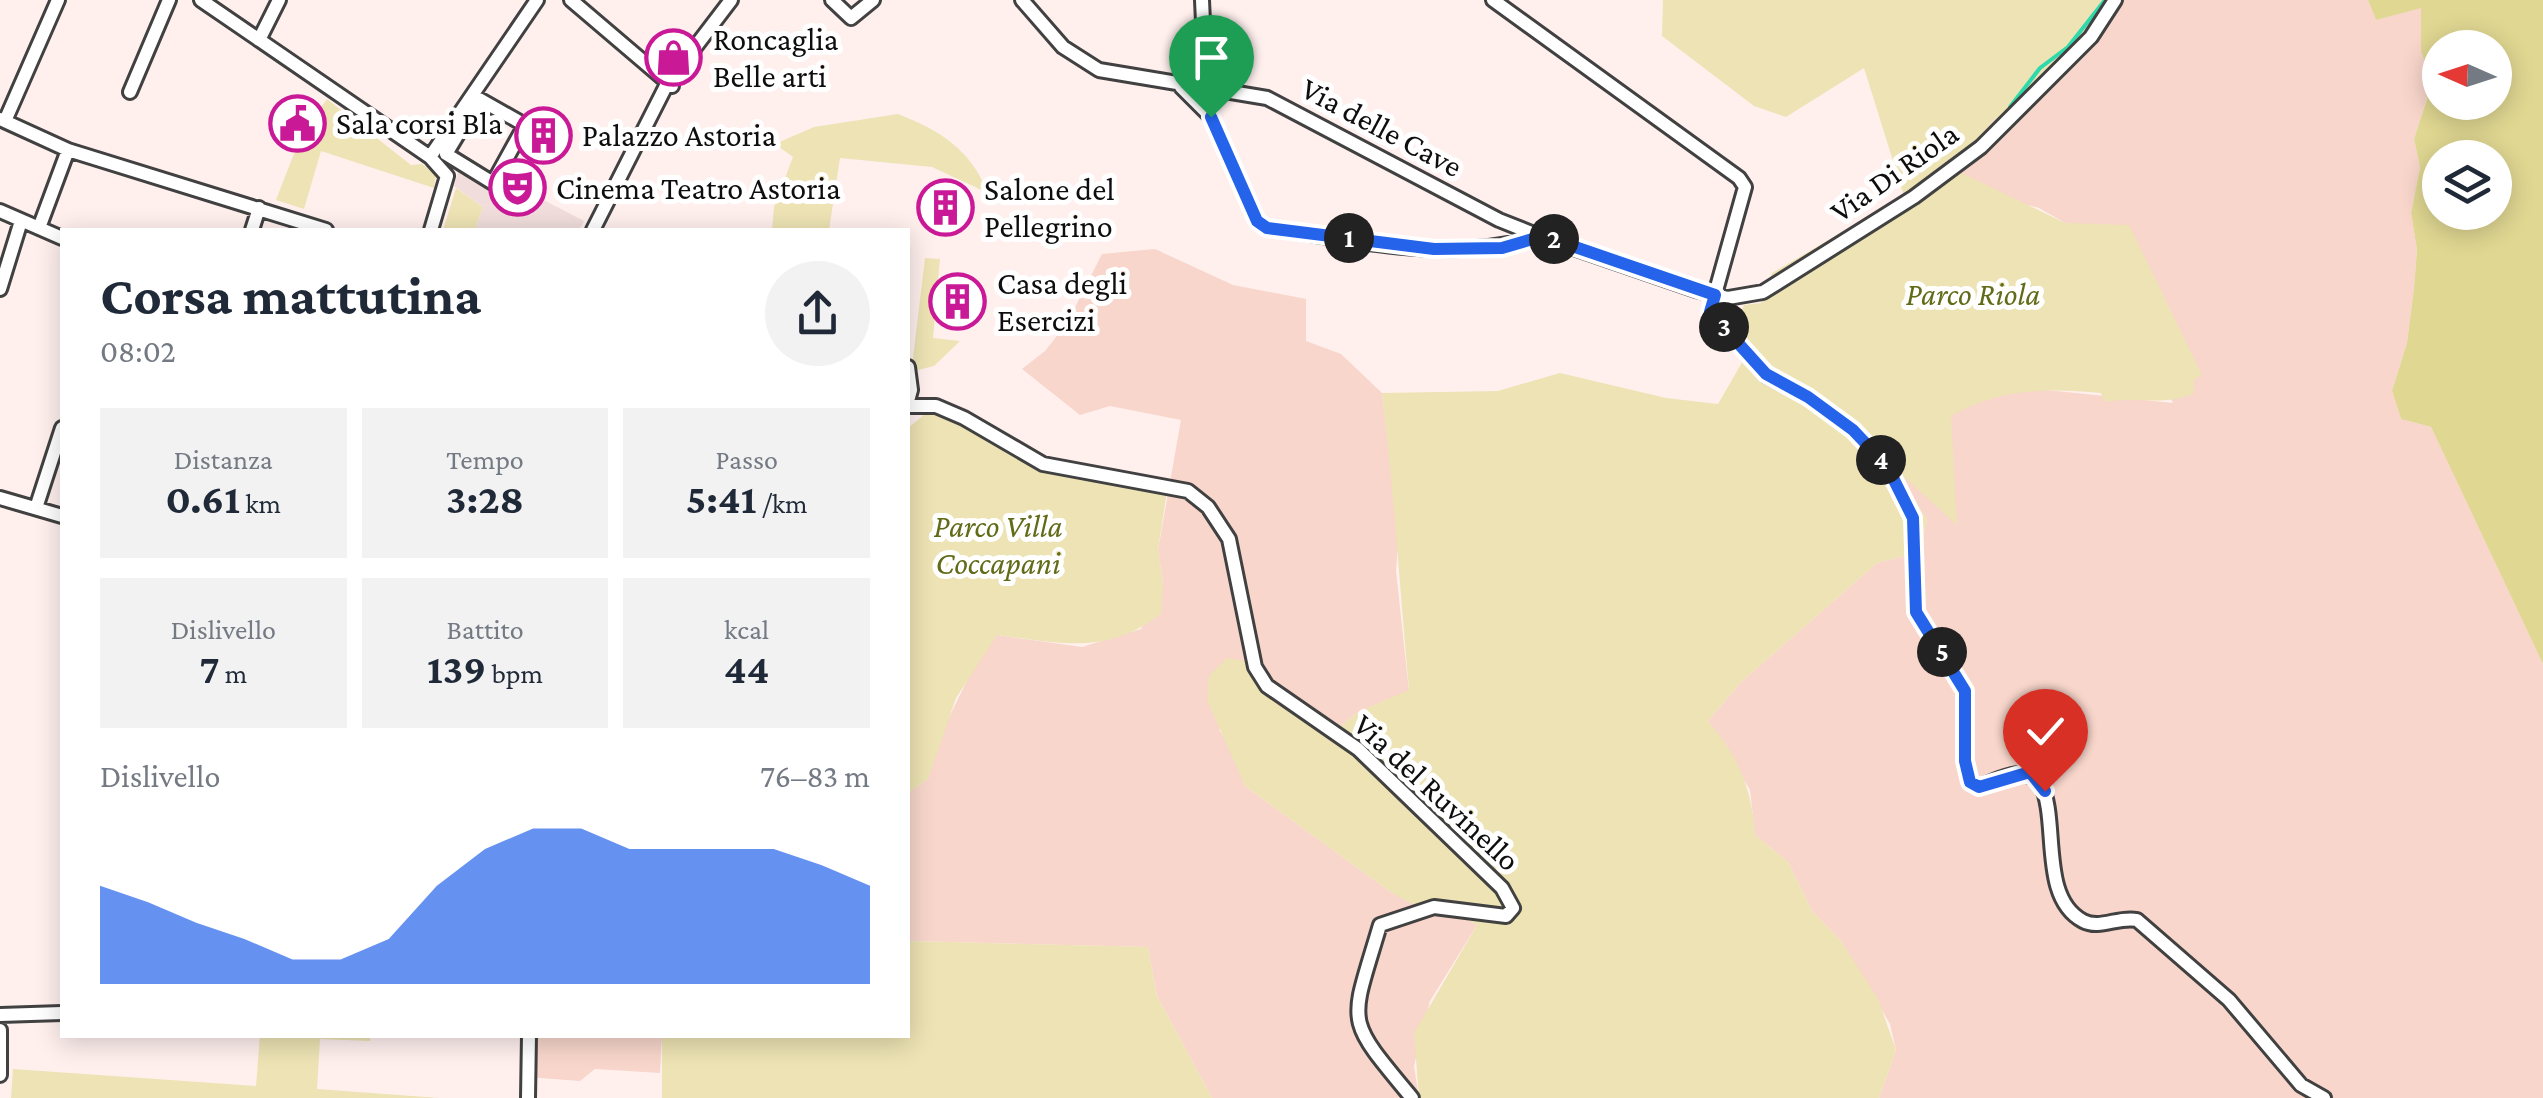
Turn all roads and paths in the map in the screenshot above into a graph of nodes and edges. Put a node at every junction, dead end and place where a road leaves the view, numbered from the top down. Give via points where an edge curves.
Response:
1 (38, 0) edge
2 (169, 0) edge
3 (201, 0) edge
4 (279, 0) edge
5 (536, 0) edge
6 (571, 0) edge
7 (731, 0) edge
8 (832, 0) edge
9 (874, 0) edge
10 (1022, 0) edge
11 (1493, 0) edge
12 (2115, 0) edge
13 (1205, 2) edge
14 (56, 4) edge
15 (259, 40) junction
16 (669, 85) junction
17 (1181, 87) junction
18 (1206, 87) junction
19 (1226, 91) junction
20 (130, 92) dead end
21 (1204, 110) junction
22 (3, 120) edge
23 (68, 150) junction
24 (430, 156) junction
25 (460, 165) joint
26 (259, 208) junction
27 (0, 212) edge
28 (21, 220) junction
29 (1509, 224) junction
30 (39, 228) junction
31 (253, 228) edge
32 (320, 228) edge
33 (432, 228) edge
34 (594, 228) edge
35 (1539, 236) junction
36 (60, 237) edge
37 (1502, 248) junction
38 (0, 289) edge
39 (1715, 295) junction
40 (910, 404) edge
41 (60, 434) edge
42 (0, 498) edge
43 (36, 508) junction
44 (60, 515) edge
45 (60, 1014) edge
46 (0, 1015) edge
47 (0, 1030) edge
48 (529, 1038) edge
49 (0, 1075) edge
50 (528, 1098) edge
51 (1412, 1098) edge
52 (2324, 1098) edge

1 - 14 street
2 - 20 street
3 - 15 street
4 - 15 street
5 - 24 street
6 - 16 street
7 - 16 street
8 - 9 street via 851,18
10 - 17 street, Via delle Cave via 1085,64
11 - 39 street via 1739,178 1746,194
12 - 39 street, Via Di Riola via 2091,38 1956,167 1763,292
13 - 18 street
14 - 22 street
15 - 24 street
16 - 34 street
17 - 18 street, Via delle Cave
17 - 21 street
18 - 19 street, Via delle Cave
19 - 21 street
19 - 29 street, Via delle Cave via 1267,98
21 - 37 street via 1257,221 1267,228 1434,249
22 - 23 street
23 - 26 street
23 - 30 street
24 - 33 street via 447,176
25 - 25 street via 446,150 479,98 525,125 493,183
26 - 31 street
26 - 32 street
27 - 28 street
28 - 30 street
28 - 38 street
29 - 35 street, Via delle Cave
29 - 37 street
30 - 36 street
35 - 37 street
35 - 39 street, Via delle Cave
39 - 52 street via 1710,312 1766,374 1853,430 1887,466 1913,518 1916,612 1965,691 1970,782 1979,787 2030,772 2040,782 2058,883 2071,911 2100,925 2136,920 2229,1000 2300,1086
40 - 51 street, Via del Ruvinello via 964,418 1043,464 1188,491 1208,507 1228,539 1255,666 1268,686 1358,749 1502,888 1513,908 1506,916 1434,907 1380,925 1355,1011 1368,1046
41 - 43 street
42 - 43 street
43 - 44 street
45 - 46 street
47 - 49 street
48 - 50 street

